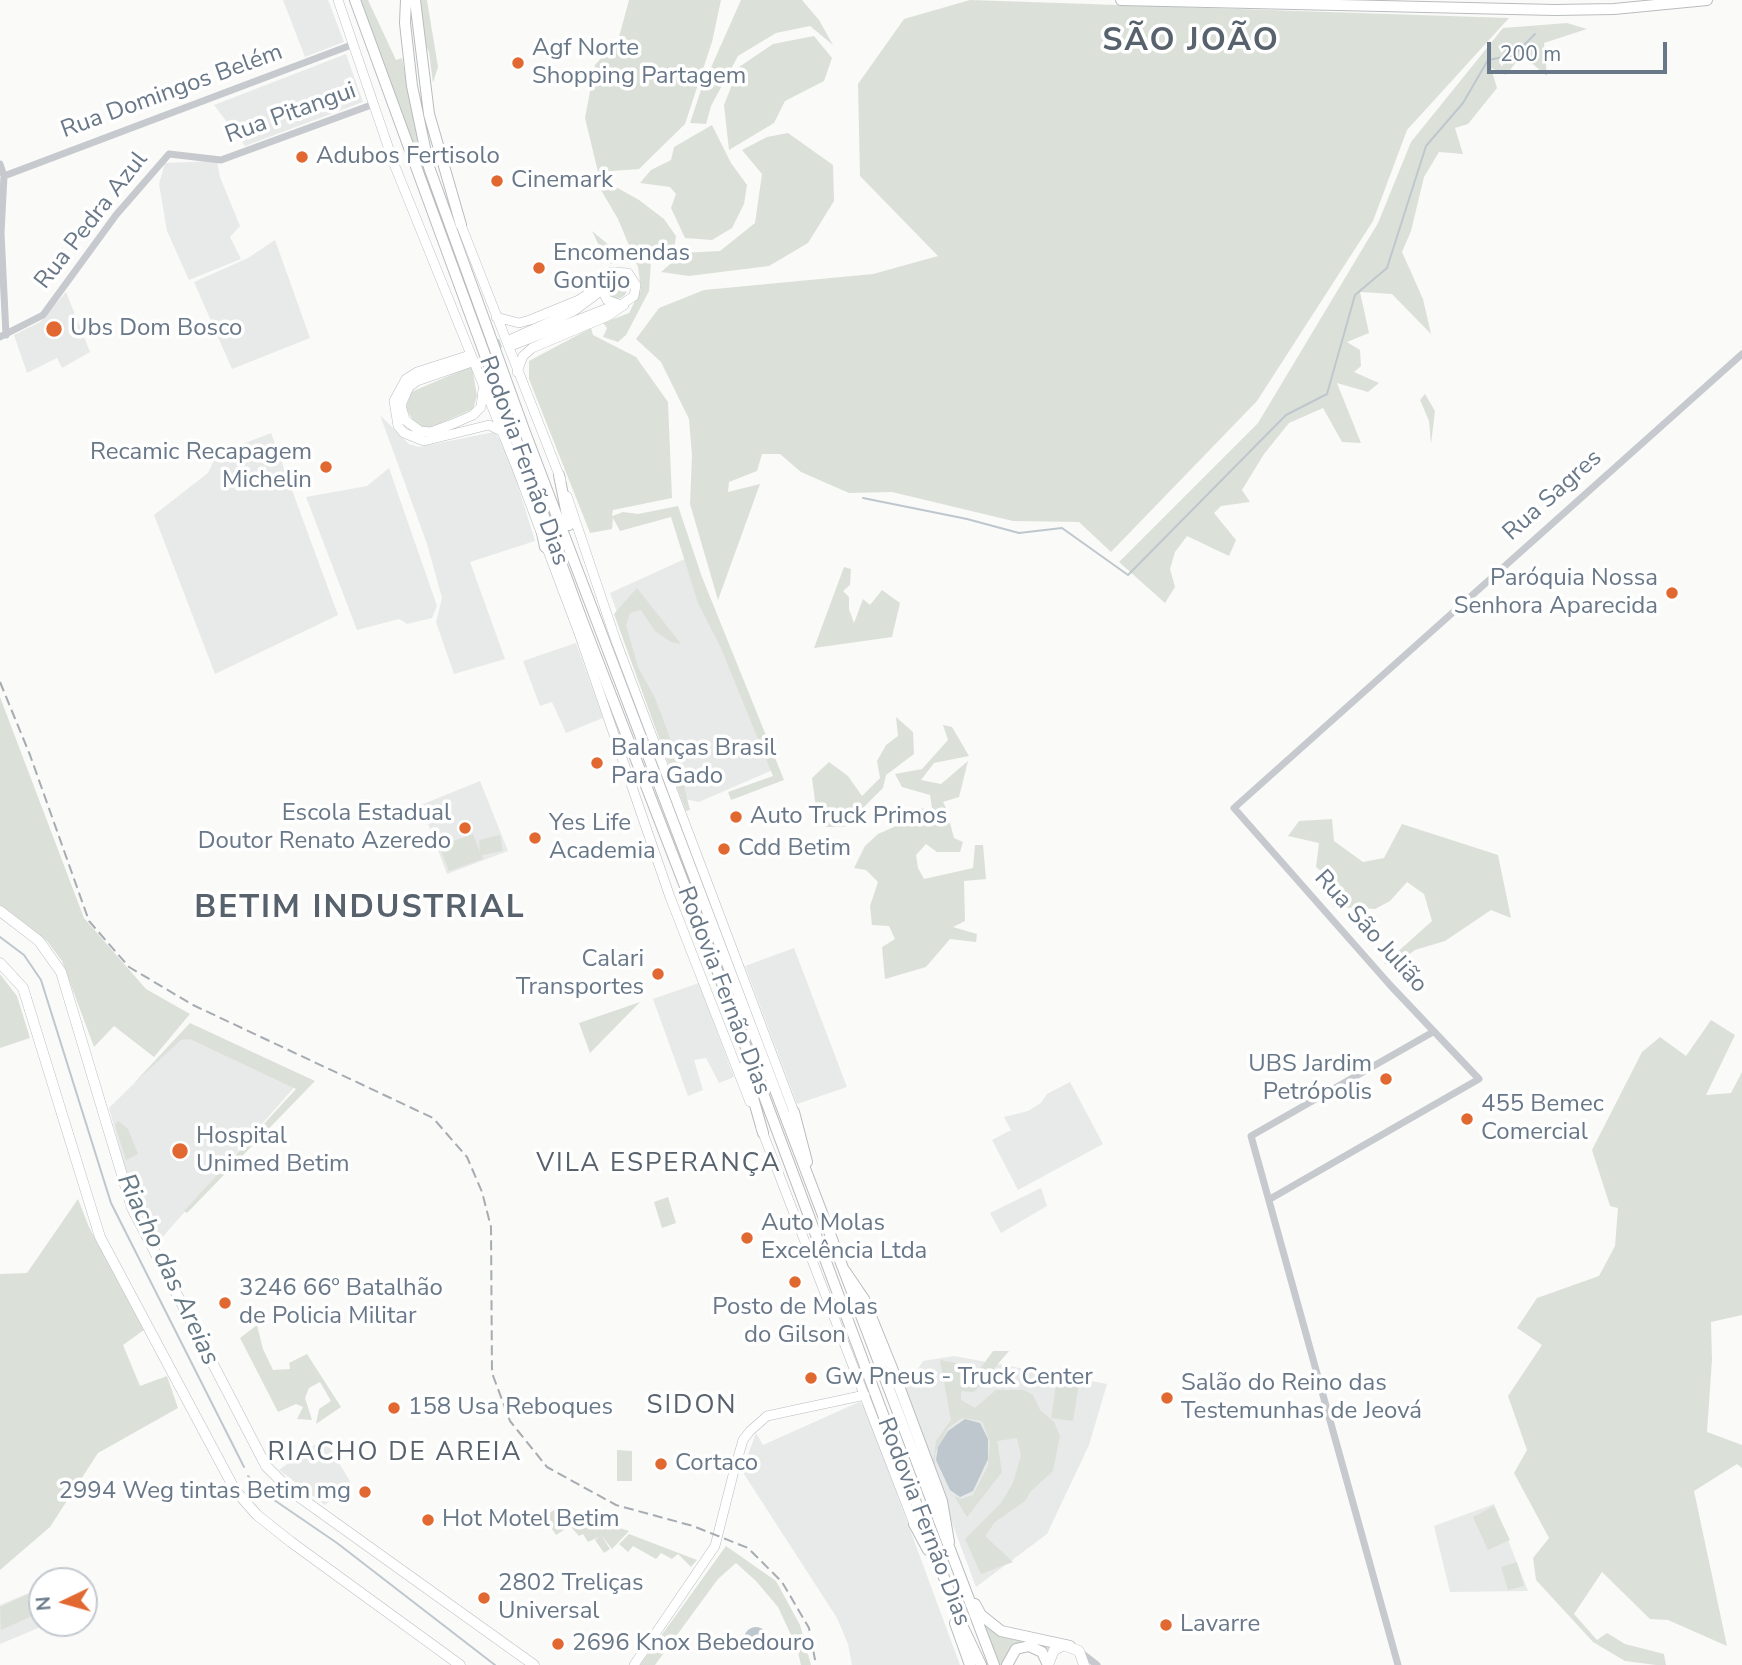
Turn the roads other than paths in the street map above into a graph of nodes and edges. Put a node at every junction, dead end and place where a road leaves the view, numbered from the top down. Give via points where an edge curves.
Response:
1 (338, 0) edge
2 (355, 0) edge
3 (406, 0) edge
4 (415, 0) edge
5 (1121, 0) edge
6 (1707, 0) edge
7 (354, 44) junction
8 (374, 104) junction
9 (221, 160) joint
10 (0, 164) edge
11 (4, 176) junction
12 (461, 225) joint
13 (602, 287) junction
14 (1, 289) edge
15 (621, 304) junction
16 (496, 317) junction
17 (3, 336) edge
18 (1742, 354) edge
19 (517, 372) junction
20 (483, 381) junction
21 (503, 432) junction
22 (559, 475) junction
23 (533, 486) junction
24 (545, 547) junction
25 (593, 605) junction
26 (1234, 808) joint
27 (0, 911) edge
28 (708, 946) junction
29 (0, 963) edge
30 (1433, 1032) junction
31 (794, 1112) joint
32 (763, 1133) junction
33 (1270, 1199) junction
34 (821, 1216) junction
35 (865, 1395) junction
36 (914, 1524) joint
37 (940, 1567) junction
38 (957, 1573) junction
39 (945, 1579) junction
40 (1075, 1648) junction
41 (460, 1665) edge
42 (534, 1665) edge
43 (634, 1665) edge
44 (970, 1665) edge
45 (981, 1665) edge
46 (994, 1665) edge
47 (1007, 1665) edge
48 (1048, 1665) edge
49 (1084, 1665) edge
50 (1097, 1665) edge
51 (1398, 1665) edge

1 - 7 main road, Rodovia Fernão Dias
2 - 23 highway, Rodovia Fernão Dias
3 - 25 highway, Rodovia Fernão Dias via 412,86 429,167
4 - 12 highway via 440,160
5 - 6 highway via 1555,10
7 - 8 main road, Rodovia Fernão Dias
7 - 11 street, Rua Domingos Belém
8 - 9 street, Rua Pitangui
8 - 20 main road, Rodovia Fernão Dias
9 - 17 street, Rua Pedra Azul via 169,154 116,215 43,316
10 - 11 street
11 - 14 street
12 - 16 main road, Rodovia Fernão Dias
13 - 15 main road via 607,300
13 - 15 main road via 614,271 632,276 636,290
13 - 15 main road via 574,311 512,342
13 - 16 main road via 544,316 519,323
14 - 17 street
15 - 19 main road via 608,316 532,348
16 - 19 main road, Rodovia Fernão Dias
18 - 26 street, Rua Sagres
19 - 22 main road, Rodovia Fernão Dias
20 - 21 main road, Rodovia Fernão Dias
20 - 21 main road via 481,407 473,415 431,432 420,431 405,420 401,405 409,387 468,359 417,372 405,379 394,401 398,426 424,441 489,425
21 - 24 main road, Rodovia Fernão Dias
22 - 25 highway via 562,505
22 - 31 main road, Rodovia Fernão Dias via 616,642
23 - 24 highway
23 - 28 highway, Rodovia Fernão Dias
24 - 32 main road, Rodovia Fernão Dias via 670,897
25 - 34 highway, Rodovia Fernão Dias
26 - 30 street, Rua São Julião
27 - 42 main road via 38,941 61,972 139,1223 266,1466 291,1491
28 - 32 highway
28 - 37 highway, Rodovia Fernão Dias
29 - 41 main road via 23,988 100,1237 235,1490 250,1509 291,1542
30 - 33 street via 1251,1136
30 - 33 street, Rua São Julião via 1479,1079
31 - 34 highway
32 - 35 main road, Rodovia Fernão Dias
33 - 51 street
34 - 38 highway, Rodovia Fernão Dias via 839,1264 864,1299 942,1501
35 - 36 main road, Rodovia Fernão Dias
35 - 43 main road via 767,1416 750,1431 733,1471 715,1546
36 - 37 highway
37 - 39 highway, Rodovia Fernão Dias
38 - 40 highway via 991,1626
38 - 46 highway, Rodovia Fernão Dias
39 - 44 highway
39 - 45 highway, Rodovia Fernão Dias
40 - 48 main road via 1054,1650
40 - 49 main road
40 - 50 street
47 - 48 highway via 1016,1649 1029,1646 1042,1652

